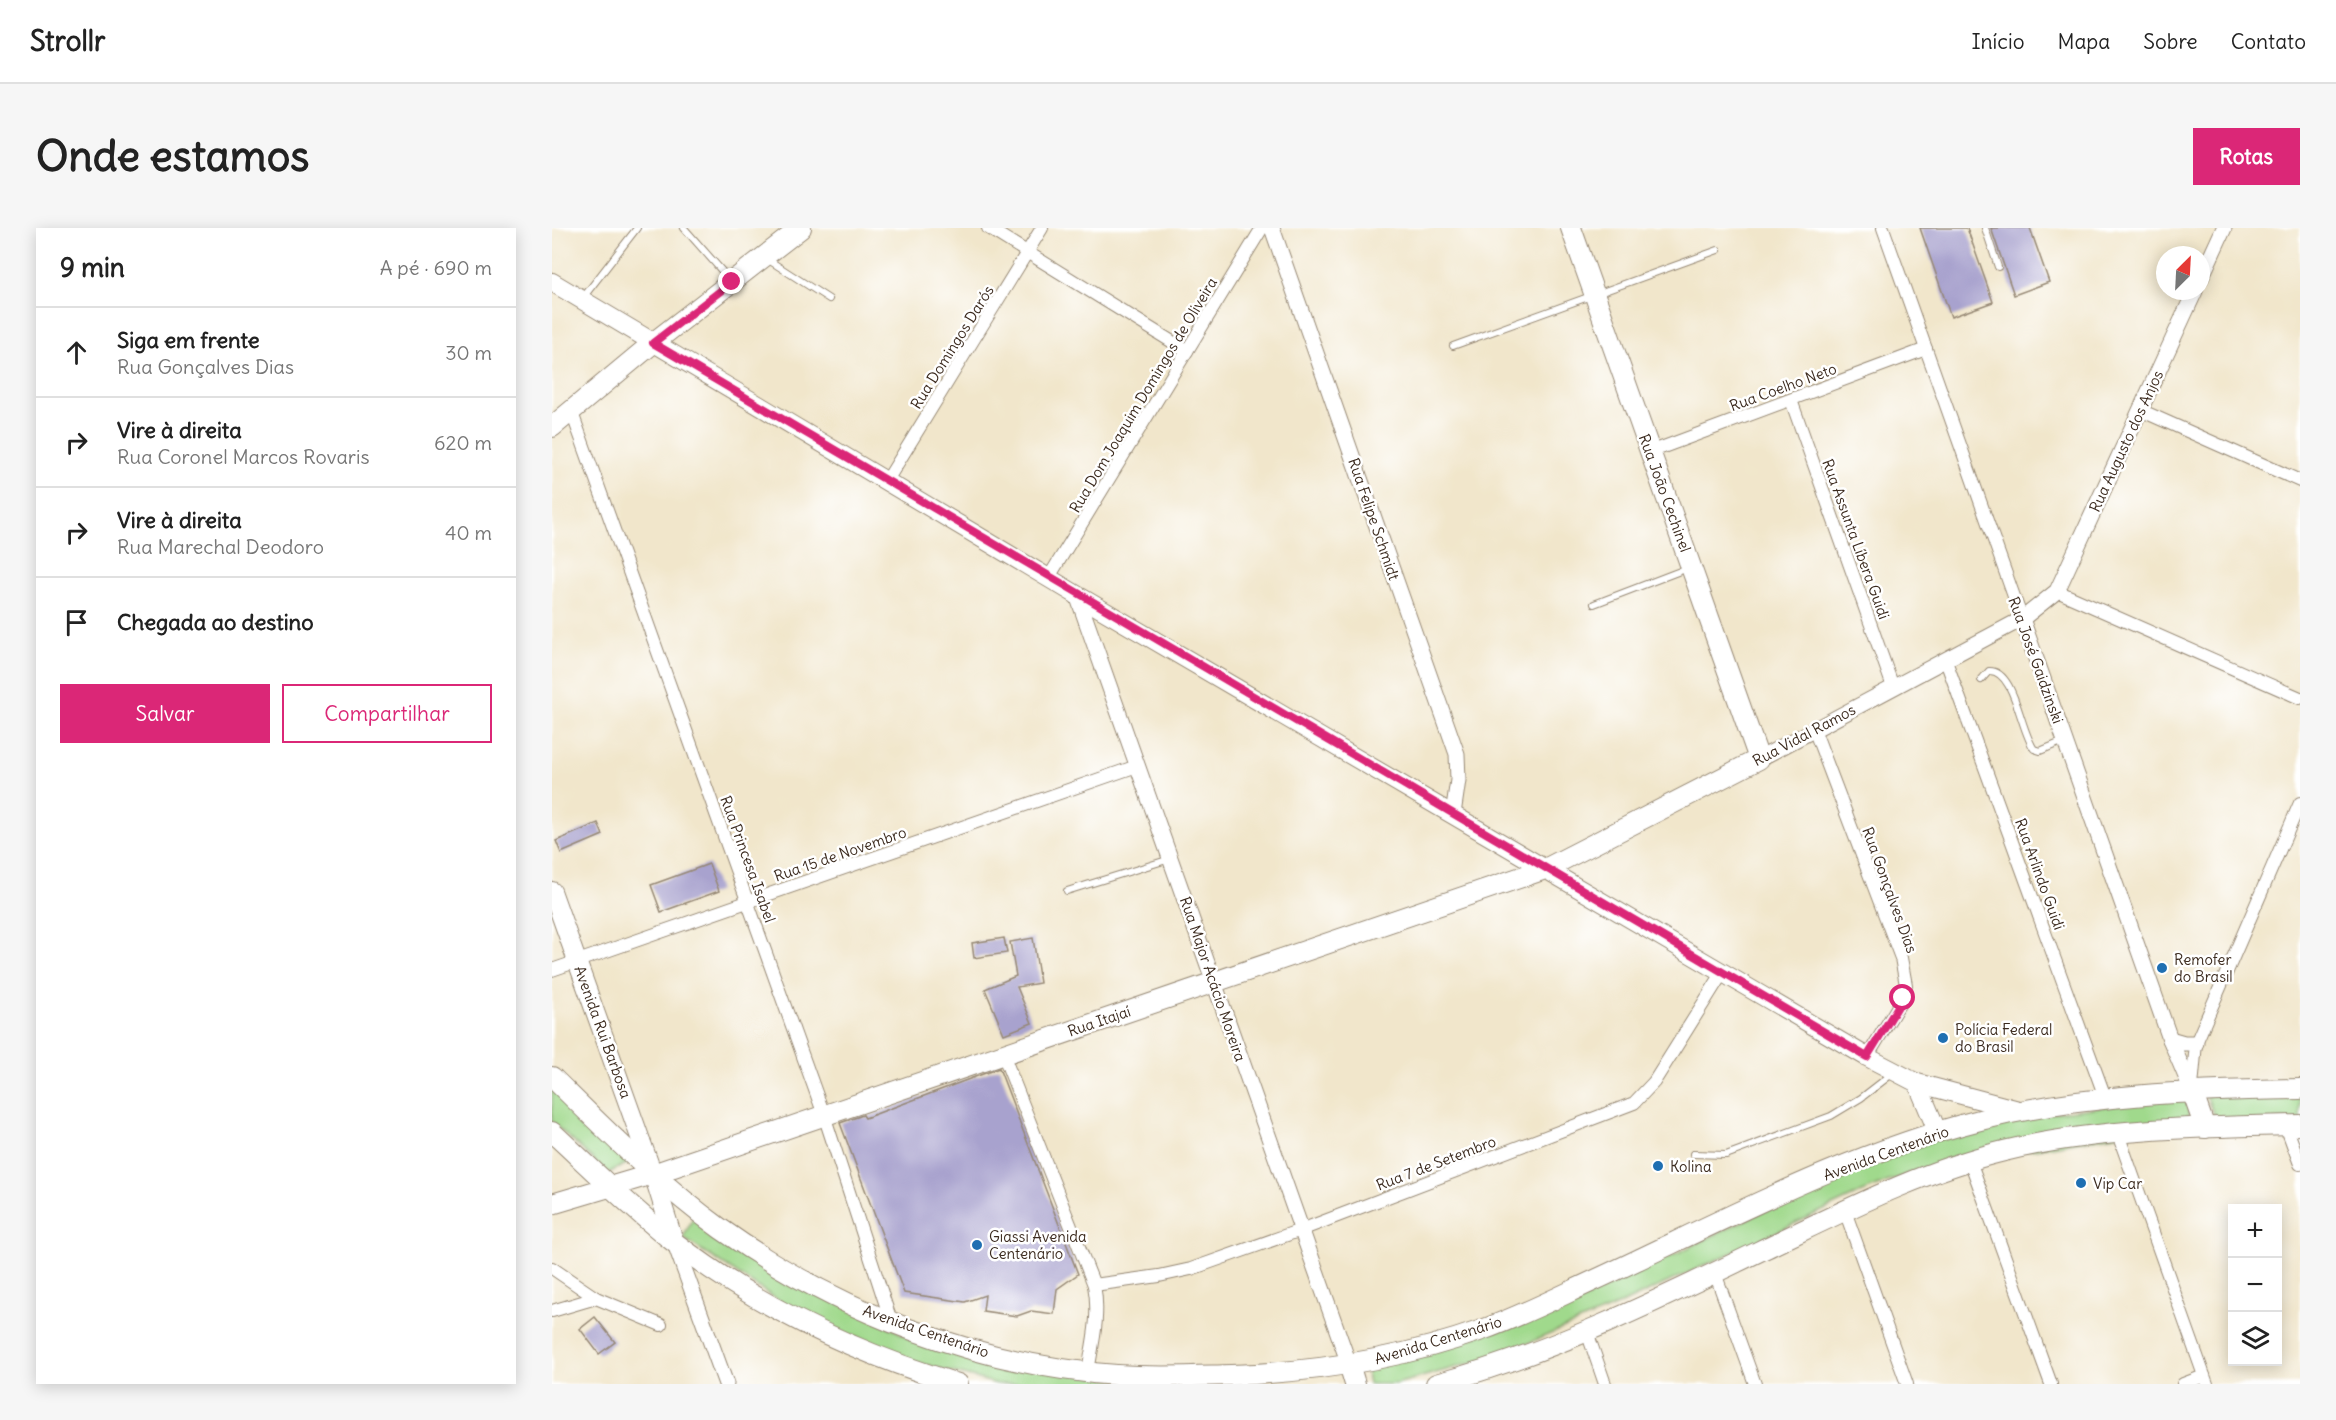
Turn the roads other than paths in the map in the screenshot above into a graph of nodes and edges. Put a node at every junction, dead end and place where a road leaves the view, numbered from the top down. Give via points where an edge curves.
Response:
1 (637, 228) edge
2 (684, 228) edge
3 (801, 228) edge
4 (988, 228) edge
5 (1042, 228) edge
6 (1262, 228) edge
7 (1272, 228) edge
8 (1571, 228) edge
9 (1883, 228) edge
10 (1985, 228) edge
11 (2224, 228) edge
12 (1718, 250) dead end
13 (1028, 254) junction
14 (764, 257) junction
15 (2210, 258) edge
16 (1998, 267) dead end
17 (552, 282) edge
18 (732, 282) junction
19 (1594, 295) junction
20 (829, 298) dead end
21 (581, 300) junction
22 (2191, 300) edge
23 (653, 343) junction
24 (1453, 346) dead end
25 (1926, 349) junction
26 (1187, 351) junction
27 (1791, 400) junction
28 (571, 410) junction
29 (2140, 410) junction
30 (552, 427) edge
31 (1650, 452) junction
32 (2300, 481) edge
33 (886, 482) junction
34 (1691, 567) junction
35 (1049, 577) junction
36 (2056, 591) junction
37 (1077, 595) junction
38 (1594, 604) dead end
39 (2022, 619) junction
40 (1946, 661) junction
41 (1981, 680) dead end
42 (1893, 687) junction
43 (2300, 698) edge
44 (1814, 729) junction
45 (2065, 741) junction
46 (1759, 759) junction
47 (1137, 766) junction
48 (2300, 803) edge
49 (1453, 814) junction
50 (1170, 859) junction
51 (1545, 869) junction
52 (552, 891) edge
53 (1067, 891) dead end
54 (748, 902) junction
55 (578, 961) junction
56 (552, 970) edge
57 (1723, 972) junction
58 (1214, 982) junction
59 (2170, 1039) junction
60 (2196, 1043) junction
61 (1003, 1054) junction
62 (1867, 1057) junction
63 (1895, 1071) junction
64 (552, 1077) edge
65 (1917, 1083) junction
66 (2300, 1089) edge
67 (2192, 1091) junction
68 (2105, 1097) junction
69 (2022, 1110) junction
70 (824, 1115) junction
71 (2293, 1125) edge
72 (2205, 1128) junction
73 (552, 1132) edge
74 (1938, 1133) junction
75 (2118, 1134) junction
76 (1694, 1154) dead end
77 (1970, 1161) junction
78 (2300, 1164) edge
79 (653, 1174) junction
80 (609, 1185) junction
81 (552, 1204) edge
82 (1845, 1211) junction
83 (1301, 1230) junction
84 (674, 1241) junction
85 (552, 1268) edge
86 (1715, 1273) junction
87 (1094, 1285) junction
88 (596, 1298) junction
89 (552, 1311) edge
90 (891, 1321) junction
91 (661, 1325) dead end
92 (1587, 1332) junction
93 (1349, 1364) junction
94 (1088, 1371) junction
95 (1310, 1377) edge
96 (2206, 1380) edge
97 (726, 1384) edge
98 (958, 1384) edge
99 (1355, 1384) edge
100 (1436, 1384) edge
101 (1605, 1384) edge
102 (1755, 1384) edge
103 (1907, 1384) edge
104 (2051, 1384) edge
105 (2183, 1384) edge

1 - 21 lane
2 - 18 lane
3 - 14 main road
4 - 13 street
5 - 13 street, Rua Domingos Darós
6 - 26 street, Rua Dom Joaquim Domingos de Oliveira
7 - 49 street, Rua Felipe Schmidt via 1457,754
8 - 19 main road, Rua João Cechinel
9 - 25 street, Rua José Gaidzinski
10 - 16 lane
11 - 15 street
12 - 19 lane
13 - 26 street
13 - 33 street, Rua Domingos Darós
14 - 18 main road
14 - 20 lane
17 - 21 main road
18 - 23 main road
19 - 24 lane
19 - 31 main road, Rua João Cechinel
21 - 23 main road
22 - 29 street, Rua Augusto dos Anjos
23 - 28 main road
23 - 33 main road
25 - 27 street, Rua Coelho Neto
25 - 39 street, Rua José Gaidzinski
26 - 35 street, Rua Dom Joaquim Domingos de Oliveira
27 - 31 street, Rua Coelho Neto
27 - 42 street, Rua Assunta Líbera Guidi
28 - 30 main road
28 - 54 street, Rua Princesa Isabel
29 - 32 street
29 - 36 street, Rua Augusto dos Anjos
31 - 34 main road, Rua João Cechinel
33 - 35 main road
34 - 38 lane
34 - 46 main road, Rua João Cechinel
35 - 37 main road
36 - 39 street, Rua Vidal Ramos
36 - 43 street
37 - 47 street, Rua Major Acácio Moreira
37 - 49 main road
39 - 40 street, Rua Vidal Ramos
39 - 45 street, Rua José Gaidzinski
40 - 42 street, Rua Vidal Ramos
40 - 68 street, Rua Arlindo Guidi
41 - 45 lane via 1989,671 2006,678 2034,749 2040,751
42 - 44 street, Rua Vidal Ramos
44 - 46 street, Rua Vidal Ramos
44 - 62 street, Rua Gonçalves Dias via 1901,958 1906,985 1903,998
45 - 59 street, Rua José Gaidzinski
46 - 51 main road, Rua Vidal Ramos
47 - 50 street, Rua Major Acácio Moreira
47 - 54 street, Rua 15 de Novembro
48 - 60 street
49 - 51 main road
50 - 53 lane
50 - 58 street, Rua Major Acácio Moreira
51 - 57 main road
51 - 58 main road, Rua Itajaí
52 - 55 main road, Avenida Rui Barbosa
54 - 55 street, Rua 15 de Novembro
54 - 70 street, Rua Princesa Isabel
55 - 56 street, Rua 15 de Novembro
55 - 79 main road, Avenida Rui Barbosa
57 - 62 main road
57 - 83 street, Rua 7 de Setembro via 1654,1082 1634,1104
58 - 61 main road, Rua Itajaí
58 - 83 street, Rua Major Acácio Moreira
59 - 60 street
59 - 67 street, Rua José Gaidzinski
60 - 67 street
61 - 70 main road, Rua Itajaí
61 - 87 street
62 - 63 main road
63 - 65 main road
63 - 76 lane via 1831,1116 1726,1155
64 - 79 main road, Avenida Centenário
65 - 69 main road
65 - 74 main road
66 - 67 main road, Avenida Centenário
67 - 68 main road, Avenida Centenário
67 - 72 main road
68 - 69 main road, Avenida Centenário
69 - 74 main road, Avenida Centenário
70 - 79 main road, Rua Itajaí
70 - 90 street, Rua Princesa Isabel
71 - 72 main road
71 - 78 street
72 - 75 main road
73 - 80 main road
74 - 93 main road, Avenida Centenário via 1785,1192 1491,1326 1404,1353
75 - 77 main road via 2004,1151
75 - 96 street
77 - 82 main road
77 - 104 street
79 - 80 main road, Rua Itajaí
79 - 84 main road, Avenida Rui Barbosa
79 - 90 main road, Avenida Centenário via 723,1230 767,1259 837,1298
80 - 81 main road, Rua Itajaí
80 - 84 main road
82 - 86 main road
82 - 103 street
83 - 87 street, Rua 7 de Setembro via 1191,1269
83 - 93 street, Rua Major Acácio Moreira
84 - 97 street
84 - 98 main road via 792,1318 877,1357
85 - 88 street
86 - 92 main road
86 - 102 street
87 - 94 street via 1097,1322
88 - 89 street
88 - 91 street
90 - 94 main road, Avenida Centenário via 991,1355
92 - 100 main road
92 - 101 street
93 - 95 main road, Avenida Centenário
93 - 99 main road
94 - 95 main road, Avenida Centenário via 1144,1376
96 - 105 street

